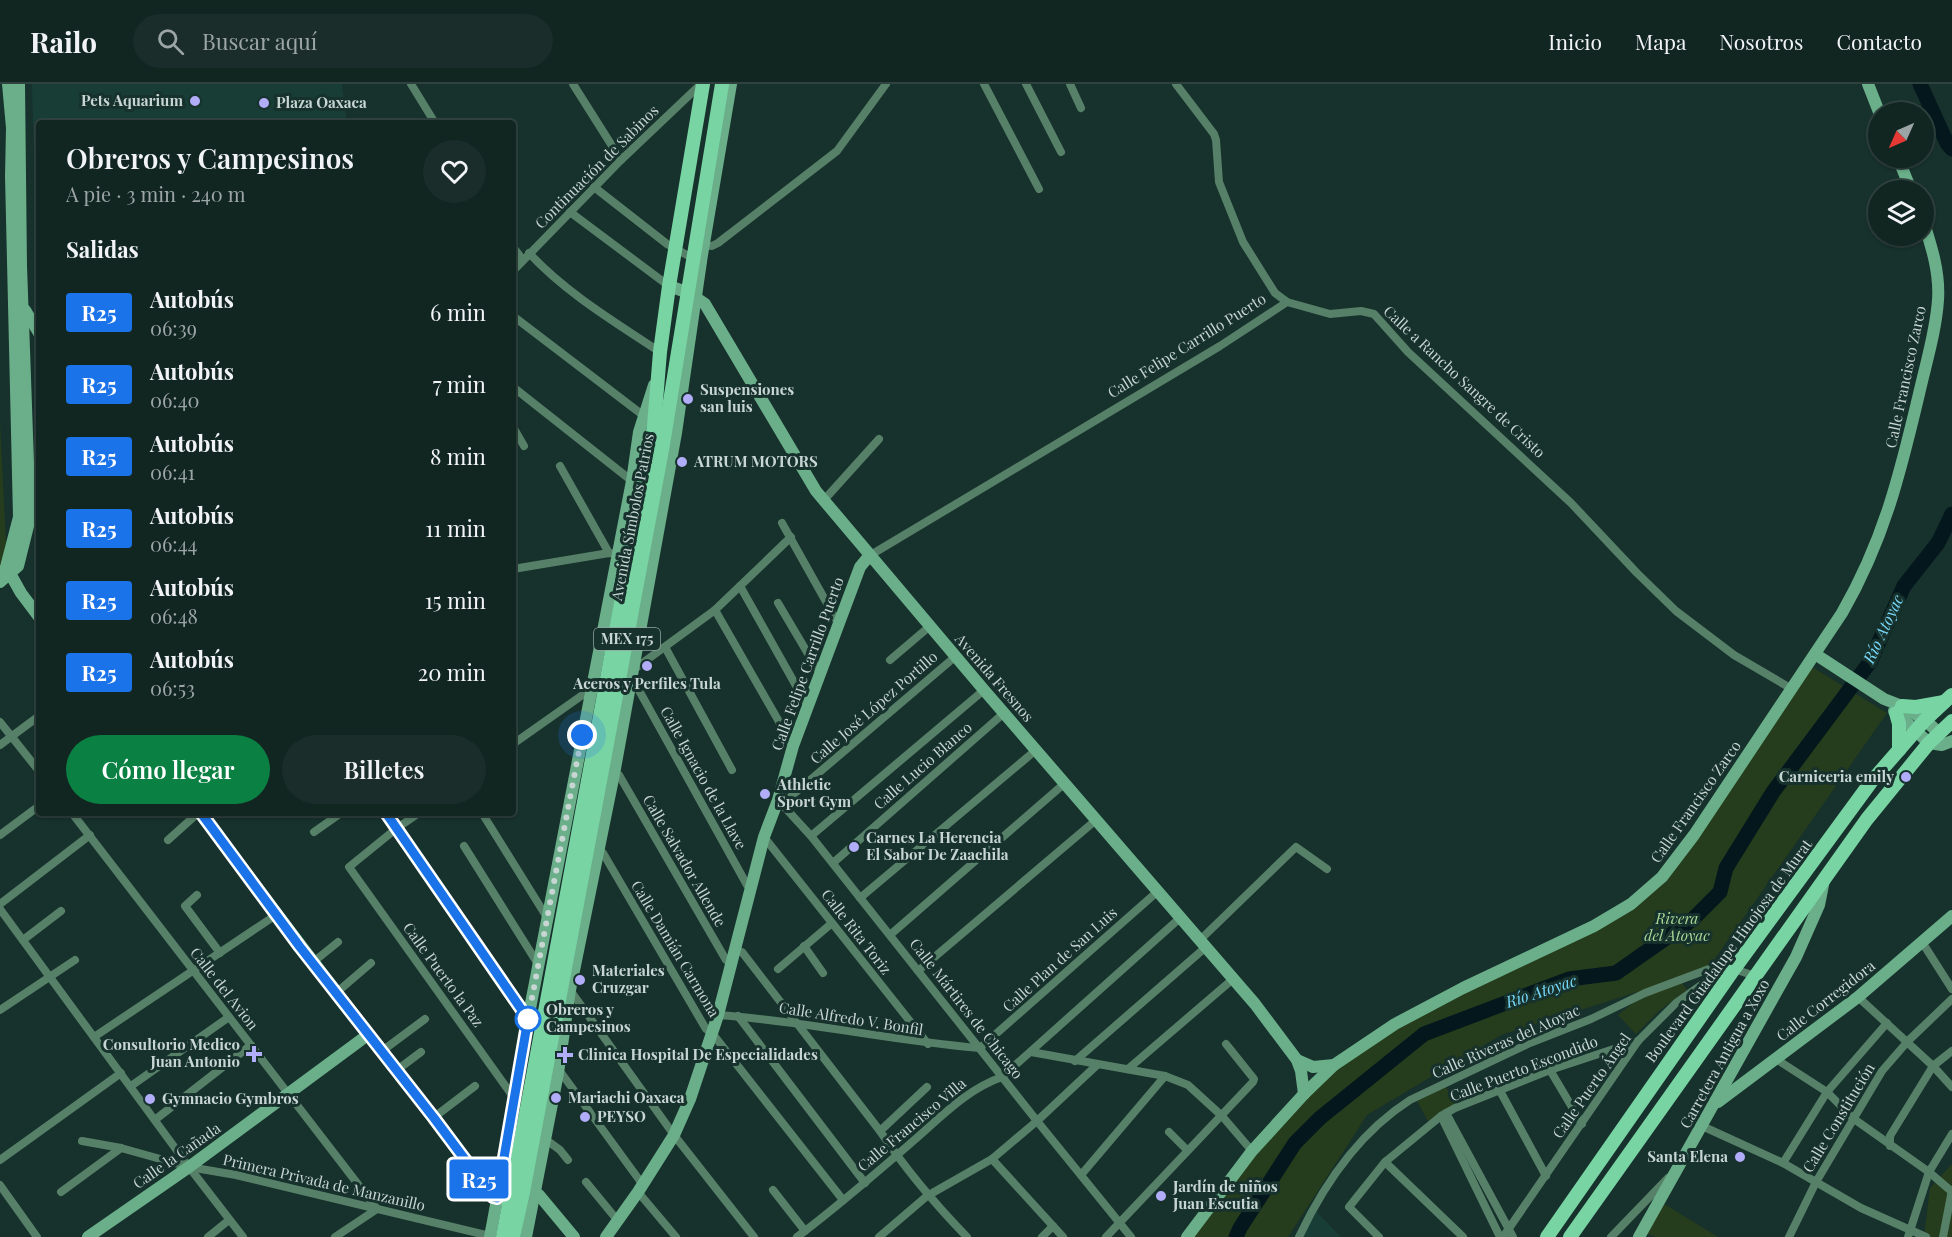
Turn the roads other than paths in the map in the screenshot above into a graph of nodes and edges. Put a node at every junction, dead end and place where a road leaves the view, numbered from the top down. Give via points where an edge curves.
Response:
1 (8, 84) edge
2 (19, 84) edge
3 (411, 84) edge
4 (573, 84) edge
5 (702, 84) edge
6 (722, 84) edge
7 (731, 84) edge
8 (886, 84) edge
9 (984, 84) edge
10 (1026, 84) edge
11 (1070, 84) edge
12 (1176, 84) edge
13 (1868, 84) edge
14 (1875, 102) edge
15 (1081, 108) dead end
16 (433, 120) edge
17 (1060, 152) dead end
18 (0, 156) edge
19 (621, 160) junction
20 (11, 176) junction
21 (594, 188) junction
22 (1039, 189) dead end
23 (570, 212) junction
24 (704, 245) junction
25 (1931, 246) edge
26 (676, 249) junction
27 (516, 251) edge
28 (529, 253) junction
29 (694, 259) junction
30 (523, 260) junction
31 (516, 267) edge
32 (669, 286) junction
33 (692, 295) junction
34 (14, 298) junction
35 (1287, 302) junction
36 (24, 307) junction
37 (516, 318) edge
38 (36, 328) edge
39 (660, 352) junction
40 (659, 369) junction
41 (516, 389) edge
42 (644, 416) junction
43 (22, 426) junction
44 (516, 432) edge
45 (676, 433) junction
46 (879, 439) dead end
47 (524, 446) dead end
48 (662, 450) junction
49 (560, 466) dead end
50 (632, 481) junction
51 (824, 500) junction
52 (782, 523) dead end
53 (791, 537) junction
54 (613, 554) junction
55 (869, 556) junction
56 (516, 568) edge
57 (4, 575) edge
58 (740, 586) junction
59 (778, 603) dead end
60 (715, 610) junction
61 (36, 613) edge
62 (838, 623) junction
63 (930, 626) junction
64 (665, 647) junction
65 (1815, 654) junction
66 (956, 656) junction
67 (890, 660) dead end
68 (633, 670) junction
69 (820, 674) junction
70 (631, 684) junction
71 (591, 689) junction
72 (1792, 689) junction
73 (984, 690) junction
74 (1948, 698) edge
75 (808, 707) junction
76 (1899, 710) junction
77 (1004, 713) junction
78 (36, 719) edge
79 (1952, 720) edge
80 (0, 722) edge
81 (1921, 726) junction
82 (1939, 733) junction
83 (11, 736) junction
84 (1952, 741) edge
85 (516, 742) edge
86 (1929, 743) junction
87 (0, 745) edge
88 (793, 746) junction
89 (1036, 750) junction
90 (1899, 750) junction
91 (36, 767) edge
92 (732, 770) dead end
93 (614, 774) junction
94 (1065, 783) junction
95 (780, 802) junction
96 (36, 808) edge
97 (74, 816) edge
98 (196, 816) edge
99 (202, 816) edge
100 (337, 816) edge
101 (388, 816) edge
102 (415, 816) edge
103 (484, 816) edge
104 (1096, 820) junction
105 (397, 828) junction
106 (314, 832) dead end
107 (0, 835) edge
108 (90, 835) junction
109 (811, 836) junction
110 (764, 837) junction
111 (168, 840) dead end
112 (464, 846) dead end
113 (598, 852) junction
114 (833, 863) junction
115 (1327, 869) dead end
116 (1824, 880) junction
117 (752, 887) junction
118 (1157, 891) junction
119 (197, 895) dead end
120 (860, 898) junction
121 (0, 904) edge
122 (61, 911) dead end
123 (2, 914) edge
124 (276, 915) junction
125 (1952, 916) edge
126 (1180, 918) junction
127 (548, 919) junction
128 (832, 923) junction
129 (890, 935) junction
130 (23, 940) junction
131 (338, 942) dead end
132 (1922, 942) junction
133 (1203, 944) junction
134 (804, 946) junction
135 (220, 953) junction
136 (734, 956) junction
137 (75, 960) dead end
138 (312, 963) junction
139 (370, 963) dead end
140 (538, 964) junction
141 (778, 969) dead end
142 (1728, 969) junction
143 (193, 970) junction
144 (918, 971) junction
145 (824, 973) dead end
146 (1755, 976) junction
147 (51, 977) junction
148 (1233, 979) junction
149 (1952, 989) edge
150 (570, 990) junction
151 (336, 993) junction
152 (1858, 997) junction
153 (1952, 999) edge
154 (0, 1010) edge
155 (718, 1015) junction
156 (738, 1016) junction
157 (229, 1017) junction
158 (425, 1019) dead end
159 (528, 1019) junction
160 (796, 1023) junction
161 (1887, 1023) junction
162 (712, 1033) junction
163 (369, 1034) junction
164 (94, 1037) junction
165 (1638, 1041) junction
166 (1908, 1041) junction
167 (928, 1044) junction
168 (1226, 1044) dead end
169 (251, 1045) junction
170 (980, 1048) junction
171 (382, 1051) junction
172 (421, 1052) dead end
173 (1031, 1052) junction
174 (1952, 1052) edge
175 (1776, 1059) junction
176 (1297, 1060) junction
177 (1075, 1061) junction
178 (1097, 1065) junction
179 (1334, 1065) junction
180 (1934, 1065) junction
181 (1128, 1069) junction
182 (397, 1070) junction
183 (1550, 1070) junction
184 (121, 1073) junction
185 (558, 1073) junction
186 (1165, 1076) junction
187 (1002, 1077) junction
188 (130, 1086) junction
189 (475, 1086) dead end
190 (927, 1087) dead end
191 (1952, 1087) edge
192 (1499, 1089) junction
193 (1827, 1092) junction
194 (289, 1093) junction
195 (1304, 1094) junction
196 (514, 1098) junction
197 (1715, 1104) junction
198 (1443, 1114) junction
199 (1222, 1116) junction
200 (434, 1118) junction
201 (156, 1119) junction
202 (1854, 1119) junction
203 (1037, 1121) junction
204 (1582, 1124) junction
205 (1702, 1126) junction
206 (880, 1131) junction
207 (1170, 1132) dead end
208 (1952, 1134) edge
209 (674, 1135) junction
210 (545, 1139) junction
211 (82, 1141) dead end
212 (1890, 1146) junction
213 (121, 1148) junction
214 (1187, 1150) junction
215 (1252, 1151) junction
216 (896, 1156) junction
217 (992, 1159) junction
218 (0, 1160) edge
219 (568, 1160) dead end
220 (1385, 1162) junction
221 (511, 1163) junction
222 (1783, 1163) junction
223 (189, 1167) junction
224 (1677, 1169) junction
225 (1929, 1172) junction
226 (1081, 1175) junction
227 (1546, 1176) junction
228 (586, 1182) dead end
229 (1816, 1182) junction
230 (865, 1183) junction
231 (0, 1185) edge
232 (641, 1189) junction
233 (773, 1190) dead end
234 (1952, 1191) edge
235 (61, 1192) dead end
236 (528, 1193) junction
237 (927, 1196) junction
238 (504, 1199) junction
239 (843, 1200) junction
240 (376, 1209) junction
241 (230, 1220) junction
242 (618, 1221) junction
243 (1119, 1223) junction
244 (1053, 1226) junction
245 (805, 1231) junction
246 (1909, 1234) edge
247 (466, 1235) edge
248 (1506, 1235) edge
249 (1576, 1235) edge
250 (91, 1236) edge
251 (37, 1237) edge
252 (208, 1237) edge
253 (243, 1237) edge
254 (335, 1237) edge
255 (494, 1237) edge
256 (513, 1237) edge
257 (526, 1237) edge
258 (574, 1237) edge
259 (606, 1237) edge
260 (676, 1237) edge
261 (754, 1237) edge
262 (797, 1237) edge
263 (879, 1237) edge
264 (967, 1237) edge
265 (1042, 1237) edge
266 (1063, 1237) edge
267 (1106, 1237) edge
268 (1131, 1237) edge
269 (1187, 1237) edge
270 (1299, 1237) edge
271 (1379, 1237) edge
272 (1463, 1237) edge
273 (1547, 1237) edge
274 (1611, 1237) edge
275 (1639, 1237) edge
276 (1789, 1237) edge
277 (1926, 1237) edge
278 (1943, 1237) edge

1 - 20 street
2 - 36 street
3 - 16 street
4 - 19 street
5 - 19 street, Continuación de Sabinos
5 - 26 main road, Avenida Símbolos Patrios / MEX 175
6 - 29 main road, Avenida Símbolos Patrios / MEX 175
7 - 24 street, Avenida Símbolos Patrios
8 - 24 street via 837,151 718,243
9 - 22 street
10 - 17 street
11 - 15 street
12 - 35 street via 1214,134 1219,182 1243,242 1275,294
13 - 14 street
18 - 20 street
19 - 21 street, Continuación de Sabinos
20 - 34 street
21 - 23 street, Continuación de Sabinos
21 - 26 street
23 - 28 street, Continuación de Sabinos
23 - 32 street
24 - 33 street, Avenida Símbolos Patrios
25 - 65 street, Calle Francisco Zarco via 1938,299 1901,470 1882,530 1859,583
26 - 29 street
26 - 32 main road, Avenida Símbolos Patrios / MEX 175
27 - 30 street
28 - 30 street, Continuación de Sabinos
28 - 39 street via 607,317
29 - 33 main road, Avenida Símbolos Patrios / MEX 175
30 - 31 street, Continuación de Sabinos
32 - 33 street
32 - 39 main road, Avenida Símbolos Patrios / MEX 175
33 - 45 street, Avenida Símbolos Patrios
33 - 48 main road, Avenida Símbolos Patrios / MEX 175
33 - 51 street, Avenida Fresnos via 711,311
34 - 36 street
34 - 43 street
35 - 55 street, Calle Felipe Carrillo Puerto
35 - 72 street, Calle a Rancho Sangre de Cristo via 1330,314 1374,314 1408,352 1571,503 1676,611 1734,655
36 - 38 street
36 - 43 street
37 - 42 street
39 - 40 main road, Avenida Símbolos Patrios / MEX 175
40 - 42 street, Avenida Símbolos Patrios
40 - 221 main road, Avenida Símbolos Patrios / MEX 175 via 654,426
41 - 50 street
42 - 50 street, Avenida Símbolos Patrios
43 - 57 street via 30,518 18,567
44 - 47 street
45 - 48 main road
45 - 68 street, Avenida Símbolos Patrios
46 - 51 street
48 - 236 main road, Avenida Símbolos Patrios / MEX 175
49 - 54 street
50 - 54 street, Avenida Símbolos Patrios
51 - 55 street, Avenida Fresnos
52 - 53 street
53 - 58 street
53 - 62 street
54 - 56 street
54 - 71 street, Avenida Símbolos Patrios
55 - 62 street, Calle Felipe Carrillo Puerto via 860,567
55 - 63 street, Avenida Fresnos
57 - 61 street
58 - 60 street
58 - 75 street
59 - 69 street
60 - 64 street
60 - 88 street
62 - 69 street, Calle Felipe Carrillo Puerto
63 - 66 street, Avenida Fresnos
63 - 67 street
64 - 68 street
64 - 92 street
65 - 72 street, Calle Francisco Zarco
65 - 76 street
66 - 73 street, Avenida Fresnos
66 - 95 street, Calle José López Portillo
68 - 70 street, Avenida Símbolos Patrios
69 - 75 street, Calle Felipe Carrillo Puerto
70 - 93 street, Avenida Símbolos Patrios
70 - 117 street, Calle Ignacio de la Llave via 636,686 747,885
71 - 85 street
71 - 127 street, Avenida Símbolos Patrios
72 - 179 street, Calle Francisco Zarco via 1694,835 1662,877 1631,904 1395,1024
73 - 77 street, Avenida Fresnos
73 - 109 street
74 - 76 main road
74 - 81 main road, Boulevard Guadalupe Hinojosa de Murat
75 - 88 street, Calle Felipe Carrillo Puerto
76 - 81 street
76 - 90 main road
77 - 89 street, Avenida Fresnos
77 - 114 street, Calle Lucio Blanco
78 - 83 street
79 - 82 main road
80 - 83 street
81 - 82 street
81 - 86 street
81 - 90 main road, Boulevard Guadalupe Hinojosa de Murat
82 - 86 main road
83 - 87 street
83 - 91 street
84 - 86 street via 1942,745
86 - 116 main road
88 - 95 street, Calle Felipe Carrillo Puerto
89 - 94 street, Avenida Fresnos
89 - 120 street
90 - 142 main road, Boulevard Guadalupe Hinojosa de Murat
93 - 113 street, Avenida Símbolos Patrios
93 - 136 street, Calle Salvador Allende via 619,775 726,960
94 - 104 street, Avenida Fresnos
94 - 129 street
95 - 109 street, Calle Mártires de Chicago
95 - 110 street, Calle Felipe Carrillo Puerto
96 - 107 street
97 - 108 street, Calle del Avion
98 - 111 street
99 - 124 street
100 - 106 street
101 - 105 street
102 - 105 street
103 - 127 street
104 - 118 street, Avenida Fresnos
104 - 144 street
105 - 159 street
105 - 196 street, Calle Puerto la Paz via 349,867
108 - 121 street
108 - 143 street, Calle del Avion
109 - 114 street, Calle Mártires de Chicago
110 - 117 street, Calle Felipe Carrillo Puerto
110 - 128 street, Calle Rita Toriz
112 - 140 street
113 - 150 street, Avenida Símbolos Patrios
113 - 162 street, Calle Damián Carmona via 603,853 706,1029
114 - 120 street, Calle Mártires de Chicago
115 - 133 street via 1296,847
116 - 146 main road
116 - 197 street, Carretera Antigua a Xoxo via 1819,905 1796,957
117 - 136 street, Calle Felipe Carrillo Puerto
118 - 126 street, Avenida Fresnos
118 - 170 street, Calle Plan de San Luis
119 - 135 street via 185,906
120 - 129 street, Calle Mártires de Chicago
122 - 130 street
123 - 130 street
124 - 135 street
124 - 138 street
125 - 132 street, Calle Corregidora
126 - 133 street, Avenida Fresnos
126 - 173 street, Calle Francisco Villa
127 - 140 street, Avenida Símbolos Patrios
128 - 134 street
128 - 167 street, Calle Rita Toriz
129 - 144 street, Calle Mártires de Chicago
130 - 147 street
131 - 138 street
132 - 149 street
132 - 152 street, Calle Corregidora
133 - 148 street, Avenida Fresnos
133 - 177 street
134 - 141 street
134 - 145 street
135 - 143 street
136 - 155 street, Calle Felipe Carrillo Puerto
136 - 160 street, Calle Salvador Allende via 742,952
137 - 147 street
138 - 151 street
139 - 151 street
140 - 159 street, Avenida Símbolos Patrios
142 - 146 street, Calle Riveras del Atoyac
142 - 165 street, Calle Puerto Ángel via 1676,1003
142 - 270 street, Calle Riveras del Atoyac via 1709,969 1645,993 1410,1100 1369,1132 1353,1151 1311,1212
142 - 273 main road, Boulevard Guadalupe Hinojosa de Murat
143 - 157 street, Calle del Avion
143 - 164 street
144 - 170 street, Calle Mártires de Chicago
146 - 249 main road
147 - 154 street
147 - 164 street
148 - 176 street, Avenida Fresnos
148 - 181 street
150 - 185 street, Avenida Símbolos Patrios
150 - 209 street
151 - 163 street
152 - 161 street
152 - 175 street, Calle Corregidora
153 - 166 street, Calle Constitución
155 - 156 street, Calle Alfredo V. Bonfil
155 - 162 street, Calle Felipe Carrillo Puerto
156 - 160 street, Calle Alfredo V. Bonfil
156 - 230 street
157 - 169 street, Calle del Avion
157 - 188 street
158 - 171 street
159 - 196 street, Avenida Símbolos Patrios
160 - 167 street, Calle Alfredo V. Bonfil
160 - 206 street, Calle Salvador Allende
161 - 166 street
161 - 193 street
162 - 209 street, Calle Felipe Carrillo Puerto
162 - 239 street, Calle Damián Carmona
163 - 171 street
163 - 194 street, Calle la Cañada
164 - 184 street
165 - 183 street, Calle Puerto Escondido
165 - 204 street, Calle Puerto Ángel
166 - 180 street
166 - 202 street, Calle Constitución via 1882,1071
167 - 170 street, Calle Alfredo V. Bonfil
168 - 199 street via 1254,1079
169 - 194 street, Calle del Avion
169 - 201 street
170 - 187 street, Calle Mártires de Chicago
171 - 182 street
172 - 182 street
173 - 177 street
173 - 187 street, Calle Francisco Villa
174 - 180 street
175 - 193 street
175 - 197 street, Calle Corregidora
176 - 179 street via 1313,1067
176 - 195 street, Avenida Fresnos
177 - 178 street
178 - 181 street
178 - 203 street
179 - 195 street, Calle Francisco Zarco
180 - 191 street
180 - 212 street via 1890,1136
181 - 186 street
182 - 200 street
183 - 192 street, Calle Puerto Escondido
183 - 204 street
184 - 188 street
184 - 218 street
185 - 210 street, Avenida Símbolos Patrios
185 - 232 street
186 - 199 street via 1188,1085
186 - 226 street
187 - 203 street, Calle Mártires de Chicago
187 - 216 street, Calle Francisco Villa via 982,1084
188 - 201 street
189 - 200 street
190 - 206 street
192 - 198 street, Calle Puerto Escondido
192 - 227 street
193 - 202 street
193 - 222 street
194 - 223 street, Calle la Cañada
194 - 240 street, Calle del Avion
195 - 215 street, Calle Francisco Zarco
196 - 221 street, Avenida Símbolos Patrios
197 - 205 street, Carretera Antigua a Xoxo
198 - 220 street, Calle Puerto Escondido
198 - 248 street
199 - 214 street
199 - 215 street
200 - 238 street via 493,1197
201 - 223 street
202 - 212 street
202 - 229 street, Calle Constitución
203 - 217 street
203 - 226 street, Calle Mártires de Chicago
204 - 227 street, Calle Puerto Ángel
205 - 222 street
205 - 224 street, Carretera Antigua a Xoxo
206 - 216 street, Calle Salvador Allende
207 - 214 street
208 - 225 street
209 - 232 street, Calle Felipe Carrillo Puerto
209 - 261 street
210 - 219 street
210 - 236 street, Avenida Símbolos Patrios
211 - 213 street, Primera Privada de Manzanillo
212 - 225 street
213 - 223 street, Primera Privada de Manzanillo
213 - 235 street
214 - 243 street
215 - 269 street, Calle Francisco Zarco
216 - 230 street, Calle Francisco Villa
216 - 237 street, Calle Salvador Allende
217 - 237 street
217 - 244 street
220 - 271 street, Calle Puerto Escondido via 1349,1207
220 - 272 street
221 - 238 main road, Avenida Símbolos Patrios / MEX 175
222 - 229 street
223 - 240 street, Primera Privada de Manzanillo
223 - 241 street
223 - 250 street, Calle la Cañada
224 - 274 street
224 - 275 street, Carretera Antigua a Xoxo
225 - 234 street
225 - 246 street
226 - 243 street, Calle Mártires de Chicago
227 - 248 street, Calle Puerto Ángel
228 - 242 street
229 - 246 street
229 - 276 street, Calle Constitución
230 - 239 street, Calle Francisco Villa
231 - 251 street
232 - 242 street, Calle Felipe Carrillo Puerto
232 - 260 street
233 - 245 street
234 - 278 street
236 - 238 street
236 - 256 main road, Avenida Símbolos Patrios / MEX 175
236 - 257 street, Avenida Símbolos Patrios
236 - 258 street via 539,1196
237 - 263 street
237 - 264 street, Calle Salvador Allende
238 - 255 main road, Avenida Símbolos Patrios / MEX 175
239 - 245 street, Calle Francisco Villa
240 - 247 street, Primera Privada de Manzanillo
240 - 254 street
241 - 252 street
241 - 253 street
242 - 259 street, Calle Felipe Carrillo Puerto
243 - 267 street
243 - 268 street, Calle Mártires de Chicago
244 - 265 street
244 - 266 street
245 - 262 street, Calle Francisco Villa
246 - 277 street
247 - 255 street, Primera Privada de Manzanillo

